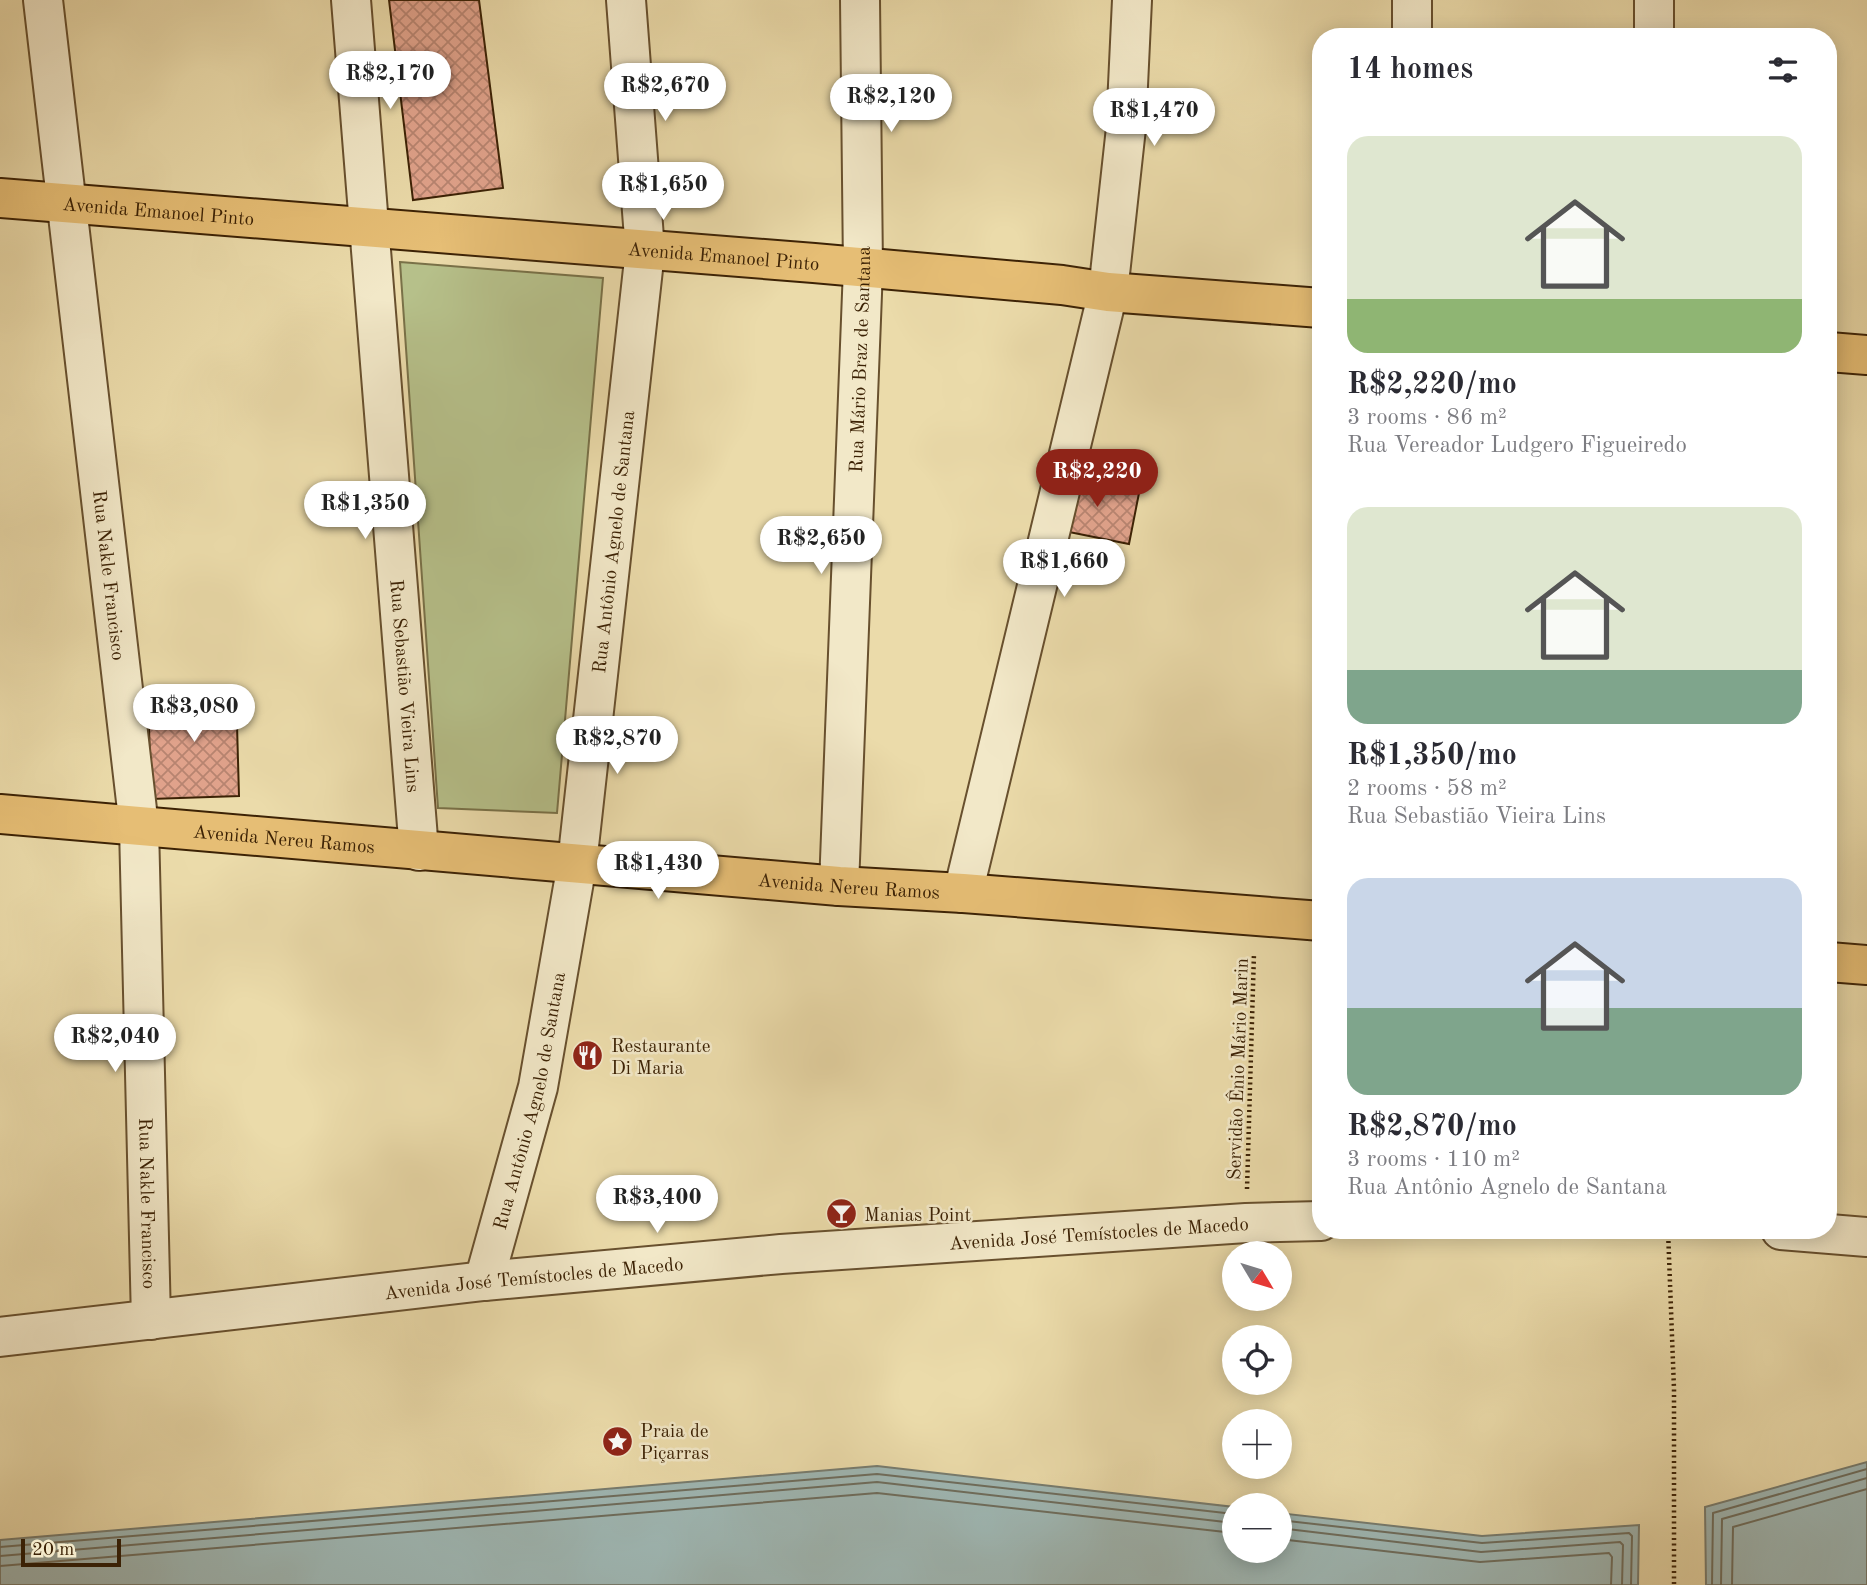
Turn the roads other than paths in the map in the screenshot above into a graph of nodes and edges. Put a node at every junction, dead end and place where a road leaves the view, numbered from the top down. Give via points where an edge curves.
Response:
1 (43, 0) edge
2 (351, 0) edge
3 (626, 0) edge
4 (860, 0) edge
5 (1132, 0) edge
6 (1412, 0) edge
7 (1654, 0) edge
8 (1412, 28) edge
9 (1654, 28) edge
10 (0, 198) edge
11 (67, 204) junction
12 (370, 227) junction
13 (645, 251) junction
14 (863, 268) junction
15 (1108, 292) junction
16 (1312, 307) edge
17 (1837, 353) edge
18 (1867, 355) edge
19 (0, 814) edge
20 (139, 827) junction
21 (419, 851) junction
22 (578, 864) junction
23 (839, 886) junction
24 (963, 893) junction
25 (1312, 920) edge
26 (1837, 963) edge
27 (1867, 965) edge
28 (1312, 1221) edge
29 (1837, 1235) edge
30 (1867, 1237) edge
31 (484, 1281) junction
32 (151, 1320) junction
33 (0, 1337) edge

1 - 11 street, Rua Nakle Francisco
2 - 12 street, Rua Sebastião Vieira Lins
3 - 13 street, Rua Antônio Agnelo de Santana
4 - 14 street, Rua Mário Braz de Santana
5 - 15 street via 1126,128
6 - 8 street
7 - 9 street
10 - 11 main road, Avenida Emanoel Pinto
11 - 12 main road, Avenida Emanoel Pinto
11 - 20 street, Rua Nakle Francisco
12 - 13 main road, Avenida Emanoel Pinto
12 - 21 street, Rua Sebastião Vieira Lins
13 - 14 main road, Avenida Emanoel Pinto
13 - 22 street, Rua Antônio Agnelo de Santana
14 - 15 main road, Avenida Emanoel Pinto
14 - 23 street, Rua Mário Braz de Santana
15 - 16 main road, Avenida Emanoel Pinto
15 - 24 street
17 - 18 main road
19 - 20 main road, Avenida Nereu Ramos
20 - 21 main road, Avenida Nereu Ramos
20 - 32 street, Rua Nakle Francisco
21 - 22 main road, Avenida Nereu Ramos
22 - 23 main road, Avenida Nereu Ramos
22 - 31 street, Rua Antônio Agnelo de Santana via 538,1087
23 - 24 main road, Avenida Nereu Ramos
24 - 25 main road, Avenida Nereu Ramos
26 - 27 main road
28 - 31 street, Avenida José Temístocles de Macedo via 781,1254
29 - 30 street
31 - 32 street, Avenida José Temístocles de Macedo
32 - 33 street, Avenida José Temístocles de Macedo

